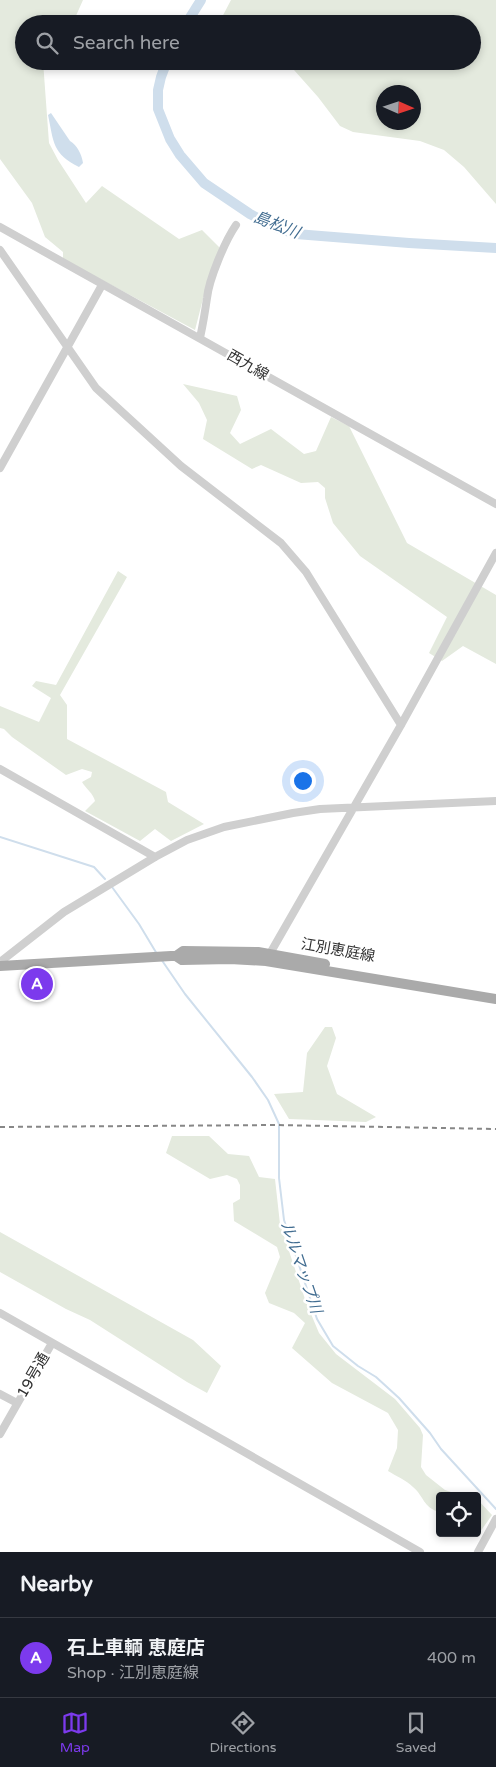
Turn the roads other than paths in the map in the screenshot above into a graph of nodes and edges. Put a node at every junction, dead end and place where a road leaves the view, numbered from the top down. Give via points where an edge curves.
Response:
1 (236, 225) dead end
2 (0, 227) edge
3 (0, 250) edge
4 (102, 285) junction
5 (200, 338) junction
6 (67, 348) junction
7 (0, 468) edge
8 (496, 504) edge
9 (496, 553) edge
10 (401, 724) junction
11 (0, 769) edge
12 (496, 801) edge
13 (353, 808) junction
14 (155, 857) junction
15 (268, 957) junction
16 (0, 962) edge
17 (0, 966) edge
18 (496, 992) edge
19 (496, 999) edge
20 (0, 1313) edge
21 (52, 1343) junction
22 (0, 1394) edge
23 (17, 1403) junction
24 (0, 1434) edge
25 (496, 1520) edge
26 (420, 1552) edge
27 (478, 1552) edge

1 - 5 street via 224,244 214,273
2 - 4 street, 西九線
3 - 6 street
4 - 5 street, 西九線
4 - 6 street
5 - 8 street, 西九線
6 - 7 street
6 - 10 street via 96,388 174,460 291,552
9 - 10 street
10 - 13 street
11 - 14 street
12 - 13 street
13 - 14 street via 320,809 224,827
13 - 15 street
14 - 16 street via 64,912
15 - 17 main road, 江別恵庭線 via 239,951 183,951 173,956
15 - 18 main road, 江別恵庭線
15 - 19 main road, 江別恵庭線
20 - 21 street
21 - 23 street, 19号通
21 - 26 street
22 - 23 street
23 - 24 street, 19号通
25 - 27 street

